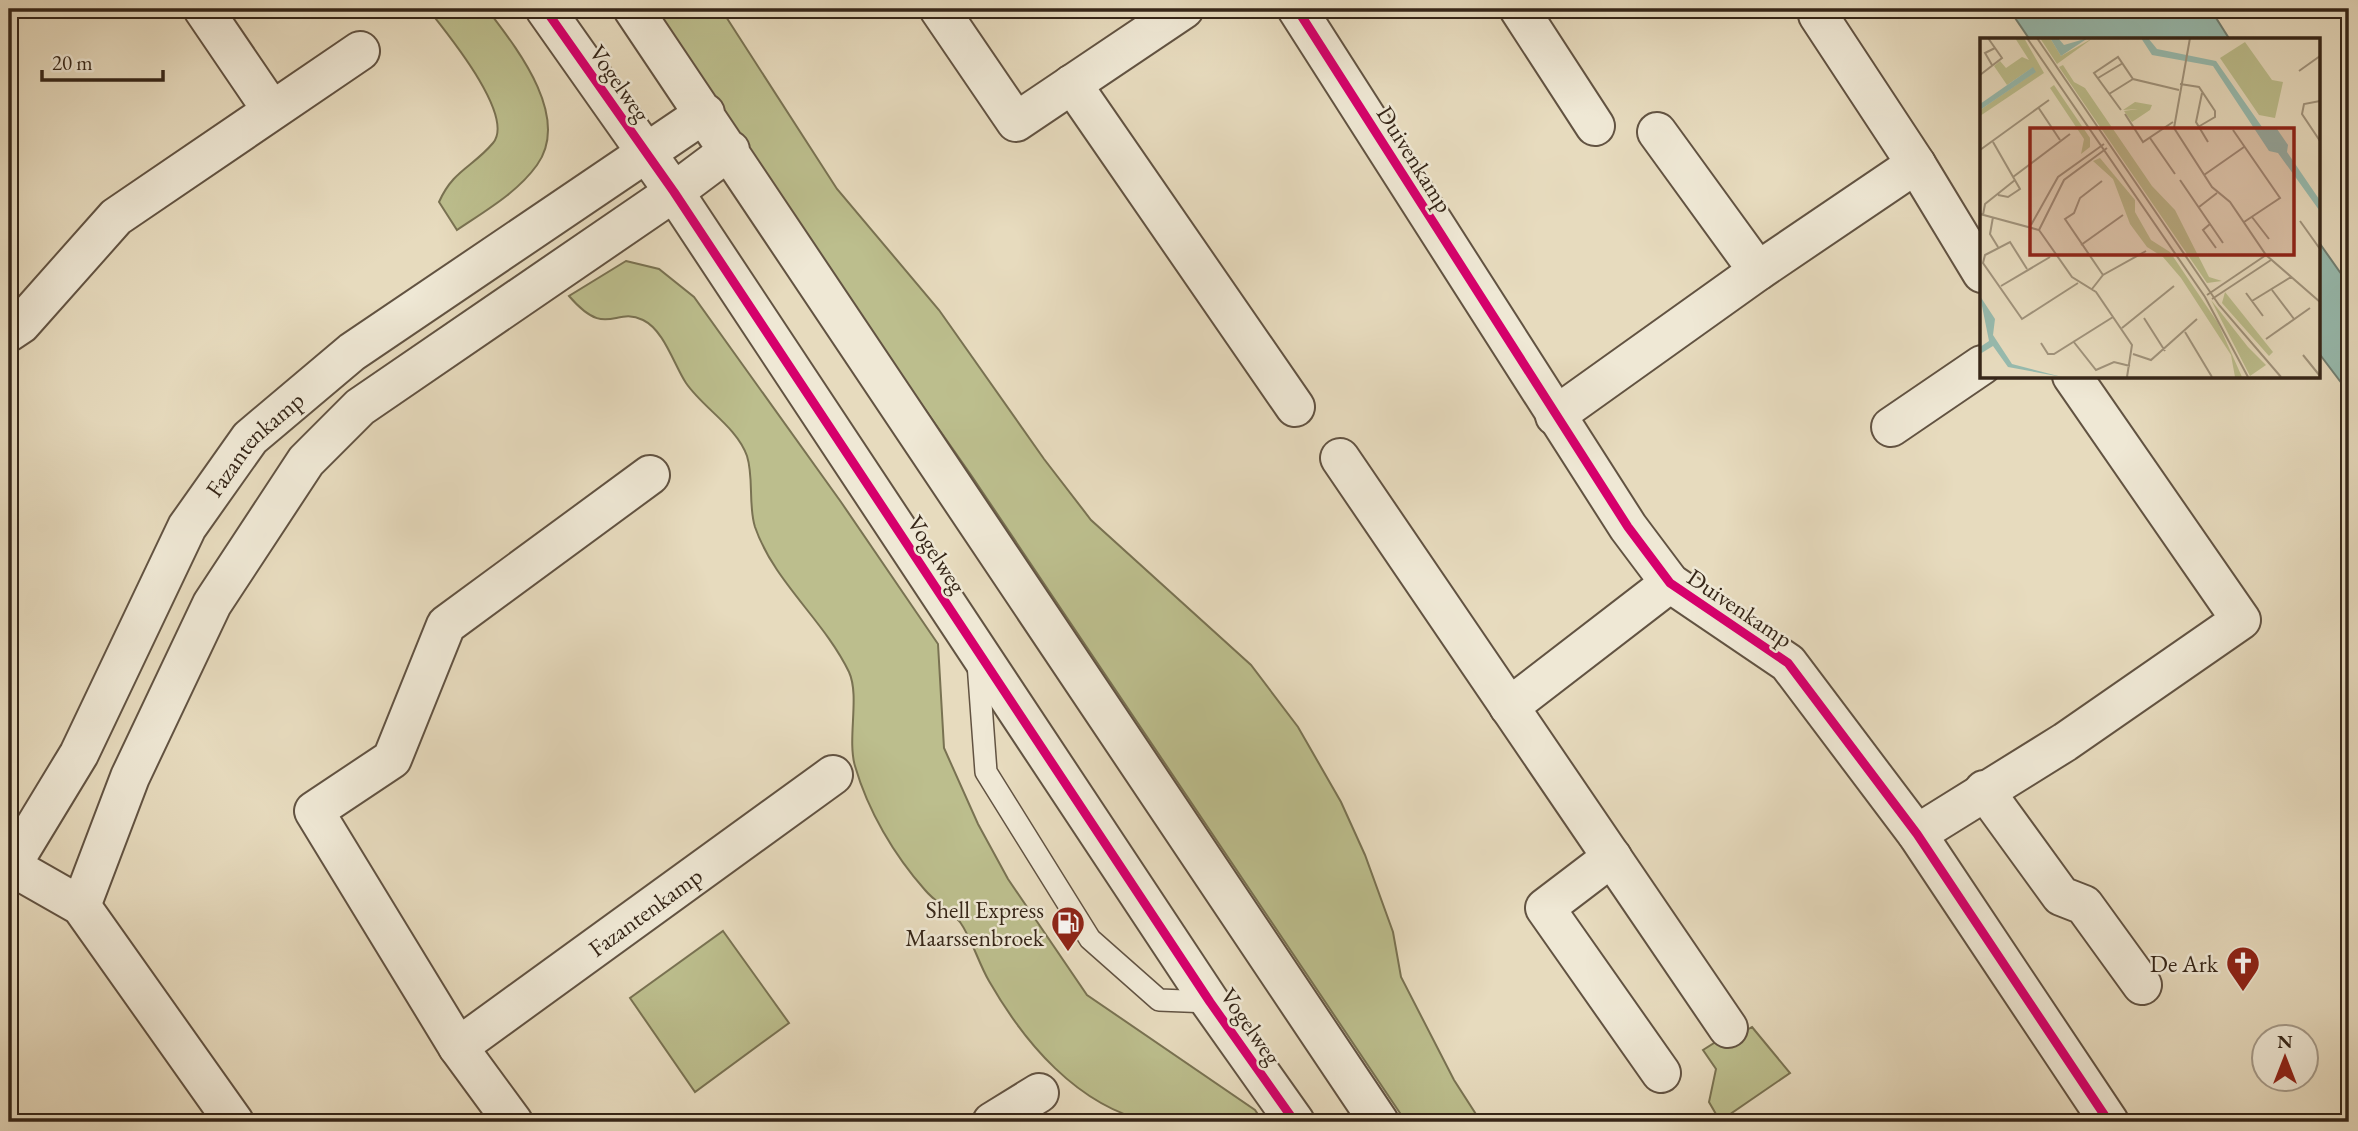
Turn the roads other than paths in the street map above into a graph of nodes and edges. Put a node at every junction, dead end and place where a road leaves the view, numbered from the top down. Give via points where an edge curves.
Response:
1 (203, 9) edge
2 (544, 9) edge
3 (633, 9) edge
4 (939, 9) edge
5 (1184, 9) edge
6 (1297, 9) edge
7 (1519, 9) edge
8 (1818, 15) dead end
9 (360, 51) dead end
10 (1072, 84) junction
11 (271, 109) junction
12 (705, 113) junction
13 (1595, 125) dead end
14 (1657, 132) dead end
15 (730, 150) junction
16 (646, 153) junction
17 (1916, 164) junction
18 (674, 192) junction
19 (1980, 270) edge
20 (1758, 271) junction
21 (9, 332) edge
22 (1980, 366) edge
23 (2073, 378) edge
24 (1295, 407) dead end
25 (1555, 416) junction
26 (1891, 428) dead end
27 (1340, 458) dead end
28 (650, 475) dead end
29 (1670, 583) junction
30 (977, 650) junction
31 (1509, 707) junction
32 (834, 775) dead end
33 (1984, 790) junction
34 (1917, 834) junction
35 (1612, 857) junction
36 (10, 866) edge
37 (82, 906) junction
38 (2143, 985) dead end
39 (1210, 1002) junction
40 (1728, 1028) dead end
41 (458, 1047) junction
42 (1661, 1073) dead end
43 (1039, 1093) dead end
44 (234, 1122) edge
45 (513, 1122) edge
46 (992, 1122) edge
47 (1295, 1122) edge
48 (1379, 1122) edge
49 (2109, 1122) edge

1 - 11 street
2 - 16 street, Vogelweg
3 - 12 street
4 - 10 street via 1016,122
5 - 10 street
6 - 25 street, Duivenkamp
7 - 13 street
8 - 17 street
9 - 11 street
10 - 24 street
11 - 21 street via 116,217
12 - 15 street
12 - 16 street, Vogelweg
14 - 20 street
15 - 18 street
15 - 48 street
16 - 18 street, Vogelweg
16 - 36 street, Fazantenkamp via 352,352 250,438 187,527 79,754
17 - 19 street
17 - 20 street
18 - 30 street, Vogelweg
18 - 37 street, Fazantenkamp via 360,407 306,461 212,604 130,777
20 - 25 street
22 - 26 street
23 - 33 street via 2241,620 2065,742
25 - 29 street, Duivenkamp
27 - 31 street
28 - 41 street via 446,625 392,759 314,811
29 - 31 street, Duivenkamp
29 - 34 street, Duivenkamp via 1788,663
30 - 39 street, Vogelweg
30 - 39 lane via 986,772 1090,940 1159,1000
31 - 35 street
32 - 41 street, Fazantenkamp
33 - 34 street
33 - 38 street via 2062,896 2084,905
34 - 49 street, Duivenkamp
35 - 40 street
35 - 42 street via 1545,908
36 - 37 street, Fazantenkamp
37 - 44 street, Fazantenkamp
39 - 47 street, Vogelweg
41 - 45 street
43 - 46 street

